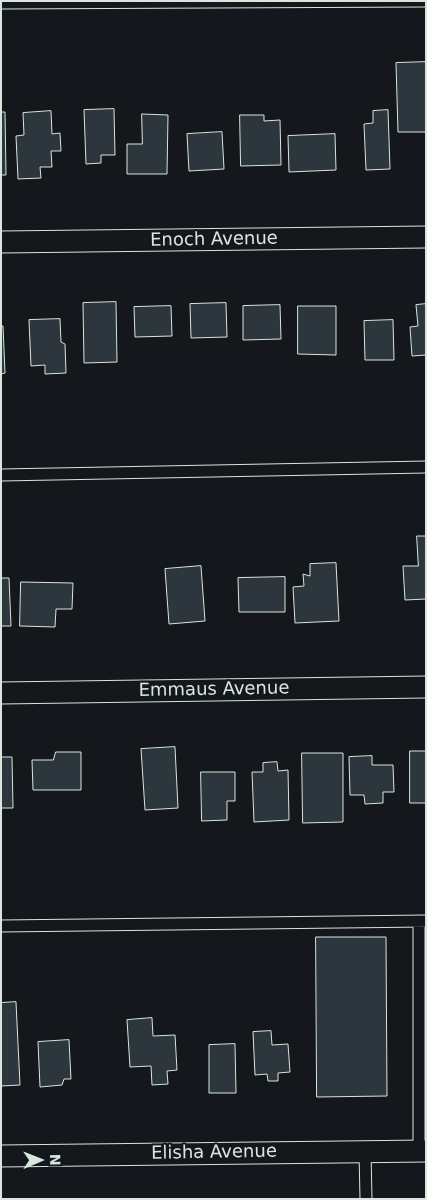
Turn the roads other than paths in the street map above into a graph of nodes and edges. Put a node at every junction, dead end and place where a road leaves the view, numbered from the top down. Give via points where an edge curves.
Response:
1 (426, 1) edge
2 (1, 3) edge
3 (426, 238) edge
4 (1, 242) edge
5 (426, 467) edge
6 (1, 475) edge
7 (426, 686) edge
8 (1, 693) edge
9 (423, 921) edge
10 (1, 926) edge
11 (423, 1151) edge
12 (366, 1152) junction
13 (1, 1156) edge
14 (366, 1199) edge

1 - 2 lane
3 - 4 street, Enoch Avenue
5 - 6 lane
7 - 8 street, Emmaus Avenue
9 - 10 lane
9 - 11 lane
11 - 12 street, Elisha Avenue
12 - 13 street, Elisha Avenue
12 - 14 lane

